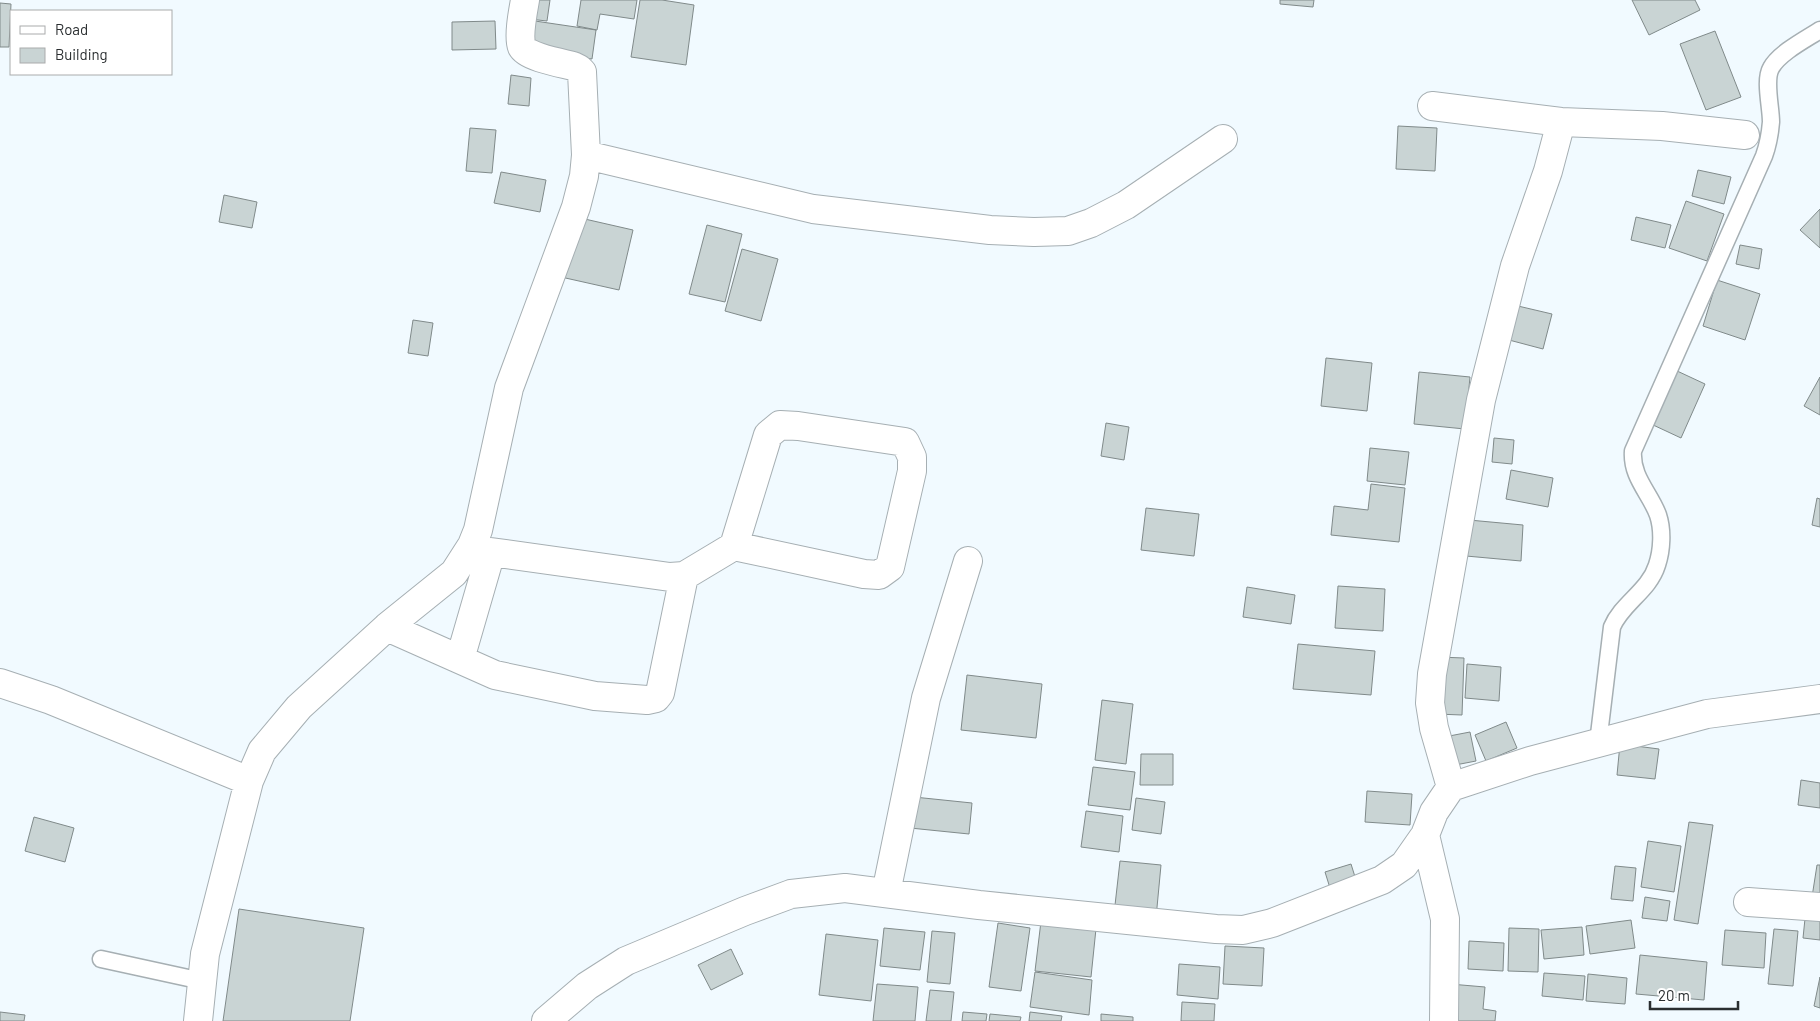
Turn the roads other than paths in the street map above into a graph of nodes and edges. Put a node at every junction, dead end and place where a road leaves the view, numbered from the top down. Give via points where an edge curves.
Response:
1 (524, 0) edge
2 (1820, 30) edge
3 (1432, 106) dead end
4 (1561, 122) junction
5 (1745, 135) dead end
6 (1223, 139) dead end
7 (586, 155) junction
8 (734, 546) junction
9 (968, 561) dead end
10 (684, 576) junction
11 (387, 627) junction
12 (460, 659) junction
13 (0, 683) edge
14 (1820, 699) edge
15 (1598, 743) junction
16 (250, 781) junction
17 (1451, 787) junction
18 (1425, 835) junction
19 (886, 893) junction
20 (1748, 902) dead end
21 (1820, 906) edge
22 (101, 959) dead end
23 (202, 981) junction
24 (198, 1021) edge
25 (546, 1021) edge
26 (1444, 1021) edge

1 - 7 street via 523,48 529,54 582,72
2 - 15 lane via 1781,56 1771,67 1768,76 1769,141 1764,156 1633,451 1634,470 1658,515 1662,538 1657,565 1647,585 1617,616 1612,627
3 - 4 street
4 - 5 street via 1662,126
4 - 17 street via 1548,171 1515,266 1481,400 1432,674 1430,702 1434,728
6 - 7 street via 1126,205 1091,223 1068,231 1034,232 990,230 813,208
7 - 11 street via 576,207 509,388 472,545 454,572
8 - 8 street via 879,575 890,567 912,471 912,457 905,442 780,425 768,435
8 - 10 street
9 - 19 street via 926,698
10 - 12 street via 670,577 491,552
10 - 12 street via 660,693 656,698 595,696 495,675
11 - 12 street
11 - 16 street via 299,707 262,751
13 - 16 street
14 - 15 street via 1707,714
15 - 17 street
16 - 23 street via 205,954
17 - 18 street via 1434,812
18 - 19 street via 1404,865 1382,880 1272,923 1243,930
18 - 26 street via 1445,919
19 - 25 street via 845,888 791,894 745,910 626,961 588,986
20 - 21 street
22 - 23 lane
23 - 24 street

